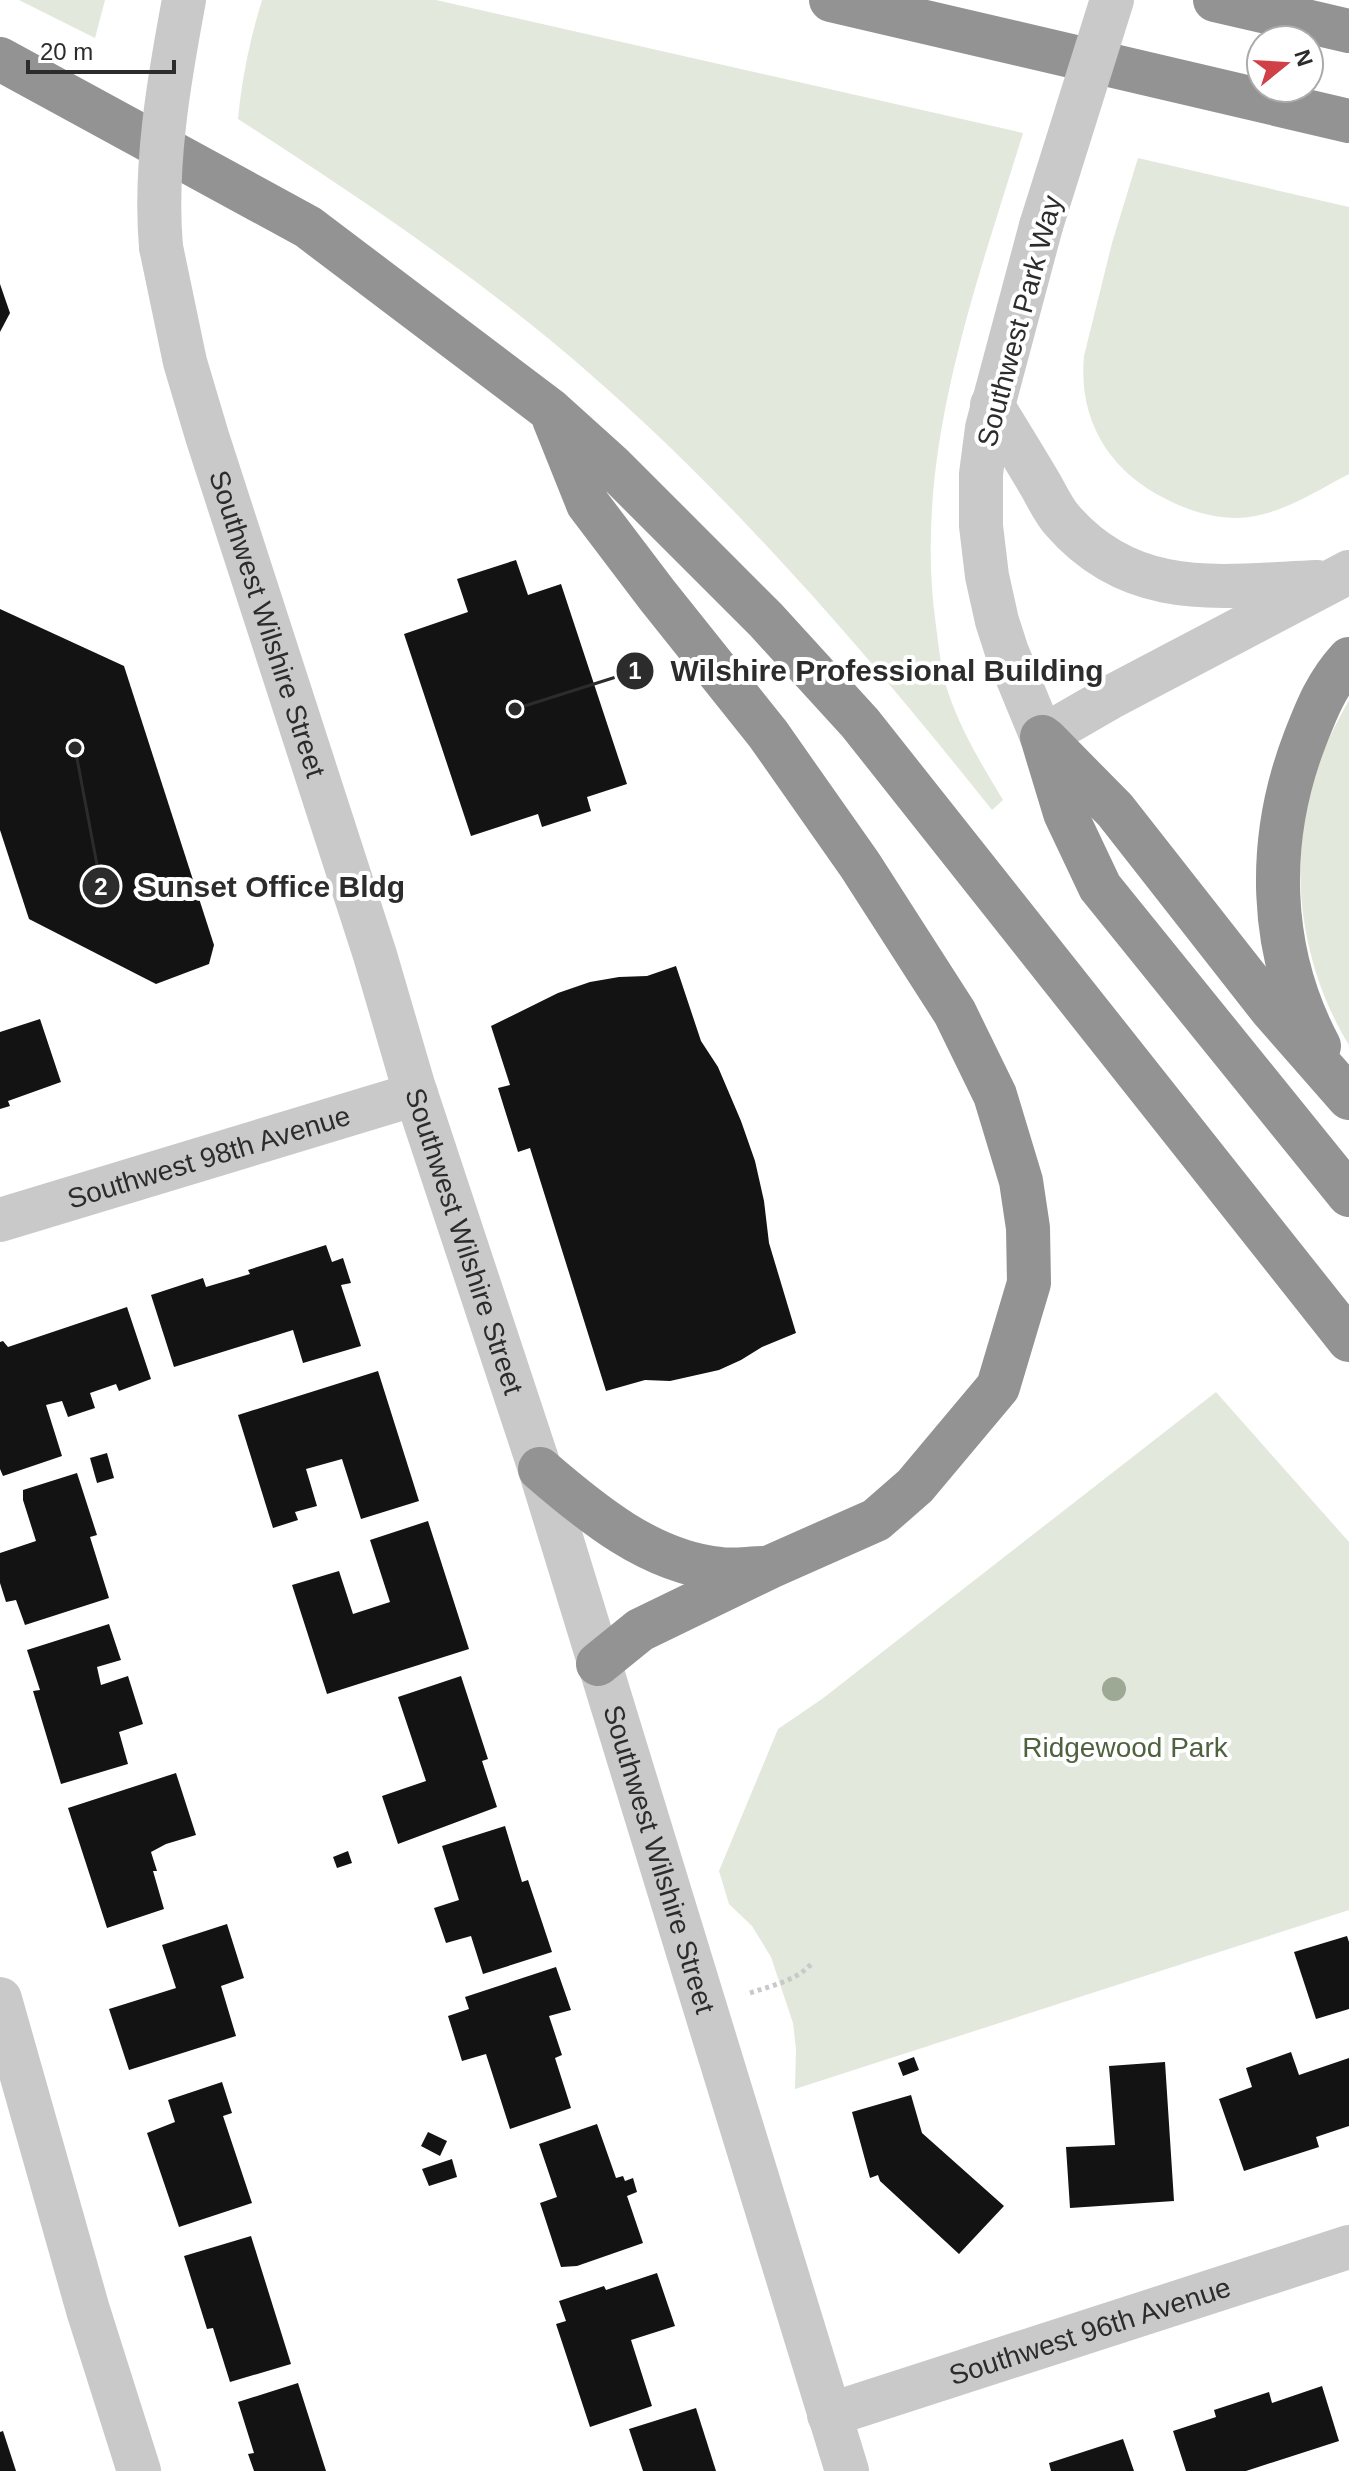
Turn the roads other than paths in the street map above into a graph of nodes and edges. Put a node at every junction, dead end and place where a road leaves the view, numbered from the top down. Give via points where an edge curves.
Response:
1 (184, 0) edge
2 (831, 0) edge
3 (1112, 0) edge
4 (1215, 0) edge
5 (1349, 31) edge
6 (0, 59) edge
7 (1349, 121) edge
8 (992, 405) junction
9 (550, 410) junction
10 (1339, 577) edge
11 (1349, 659) edge
12 (1042, 737) junction
13 (416, 1094) junction
14 (1346, 1095) edge
15 (1349, 1195) edge
16 (0, 1220) edge
17 (1349, 1340) edge
18 (540, 1469) junction
19 (770, 1567) junction
20 (598, 1664) junction
21 (0, 1999) edge
22 (1349, 2247) edge
23 (829, 2415) junction
24 (139, 2471) edge
25 (847, 2471) edge

1 - 13 street, Southwest Wilshire Street, bridge via 158,215 172,305 194,392
2 - 7 highway
3 - 8 street, Southwest Park Way, bridge
4 - 5 highway
6 - 9 highway via 308,227
8 - 10 street via 1060,518 1083,542 1131,572 1215,587
8 - 12 street, Southwest Park Way via 981,474 987,576 1007,652
9 - 17 highway via 756,609 860,723
9 - 19 highway via 588,504 768,734 955,1013 995,1095 1021,1181 1029,1283 998,1387 915,1486 876,1520
10 - 12 street
11 - 14 highway via 1332,678 1293,770 1277,872 1285,954 1299,1004
12 - 14 highway via 1115,810 1271,1009
12 - 15 highway via 1065,813 1100,887
13 - 16 street, Southwest 98th Avenue
13 - 18 street, Southwest Wilshire Street
18 - 19 highway via 588,1511 675,1560 721,1569
18 - 20 street, Southwest Wilshire Street
19 - 20 highway via 640,1630
20 - 23 street, Southwest Wilshire Street
21 - 24 street
22 - 23 street, Southwest 96th Avenue
23 - 25 street, Southwest Wilshire Street

